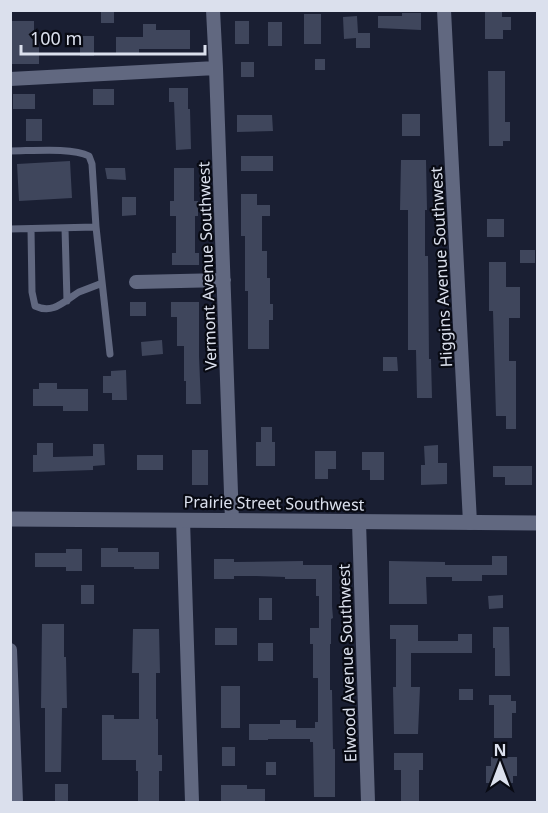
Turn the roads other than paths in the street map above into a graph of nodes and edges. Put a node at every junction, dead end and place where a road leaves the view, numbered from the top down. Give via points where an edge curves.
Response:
1 (213, 10) edge
2 (444, 10) edge
3 (216, 68) junction
4 (10, 79) edge
5 (10, 151) edge
6 (96, 227) junction
7 (65, 228) junction
8 (10, 229) edge
9 (31, 229) junction
10 (224, 280) junction
11 (136, 282) dead end
12 (102, 283) junction
13 (68, 301) junction
14 (110, 354) dead end
15 (10, 519) edge
16 (183, 520) junction
17 (232, 521) junction
18 (359, 522) junction
19 (470, 522) junction
20 (537, 523) edge
21 (10, 650) edge
22 (16, 802) edge
23 (192, 802) edge
24 (368, 802) edge

1 - 3 street, Vermont Avenue Southwest
2 - 19 street, Higgins Avenue Southwest
3 - 4 street
3 - 10 street, Vermont Avenue Southwest
5 - 6 lane via 71,151 89,156
6 - 7 lane
6 - 12 lane
7 - 9 lane
7 - 13 lane
8 - 9 lane
9 - 13 lane via 35,306 51,308
10 - 11 street
10 - 17 street, Vermont Avenue Southwest
12 - 13 lane
12 - 14 lane
15 - 16 street, Prairie Street Southwest
16 - 17 street, Prairie Street Southwest
16 - 23 street
17 - 18 street, Prairie Street Southwest
18 - 19 street, Prairie Street Southwest
18 - 24 street, Elwood Avenue Southwest
19 - 20 street, Prairie Street Southwest
21 - 22 street

